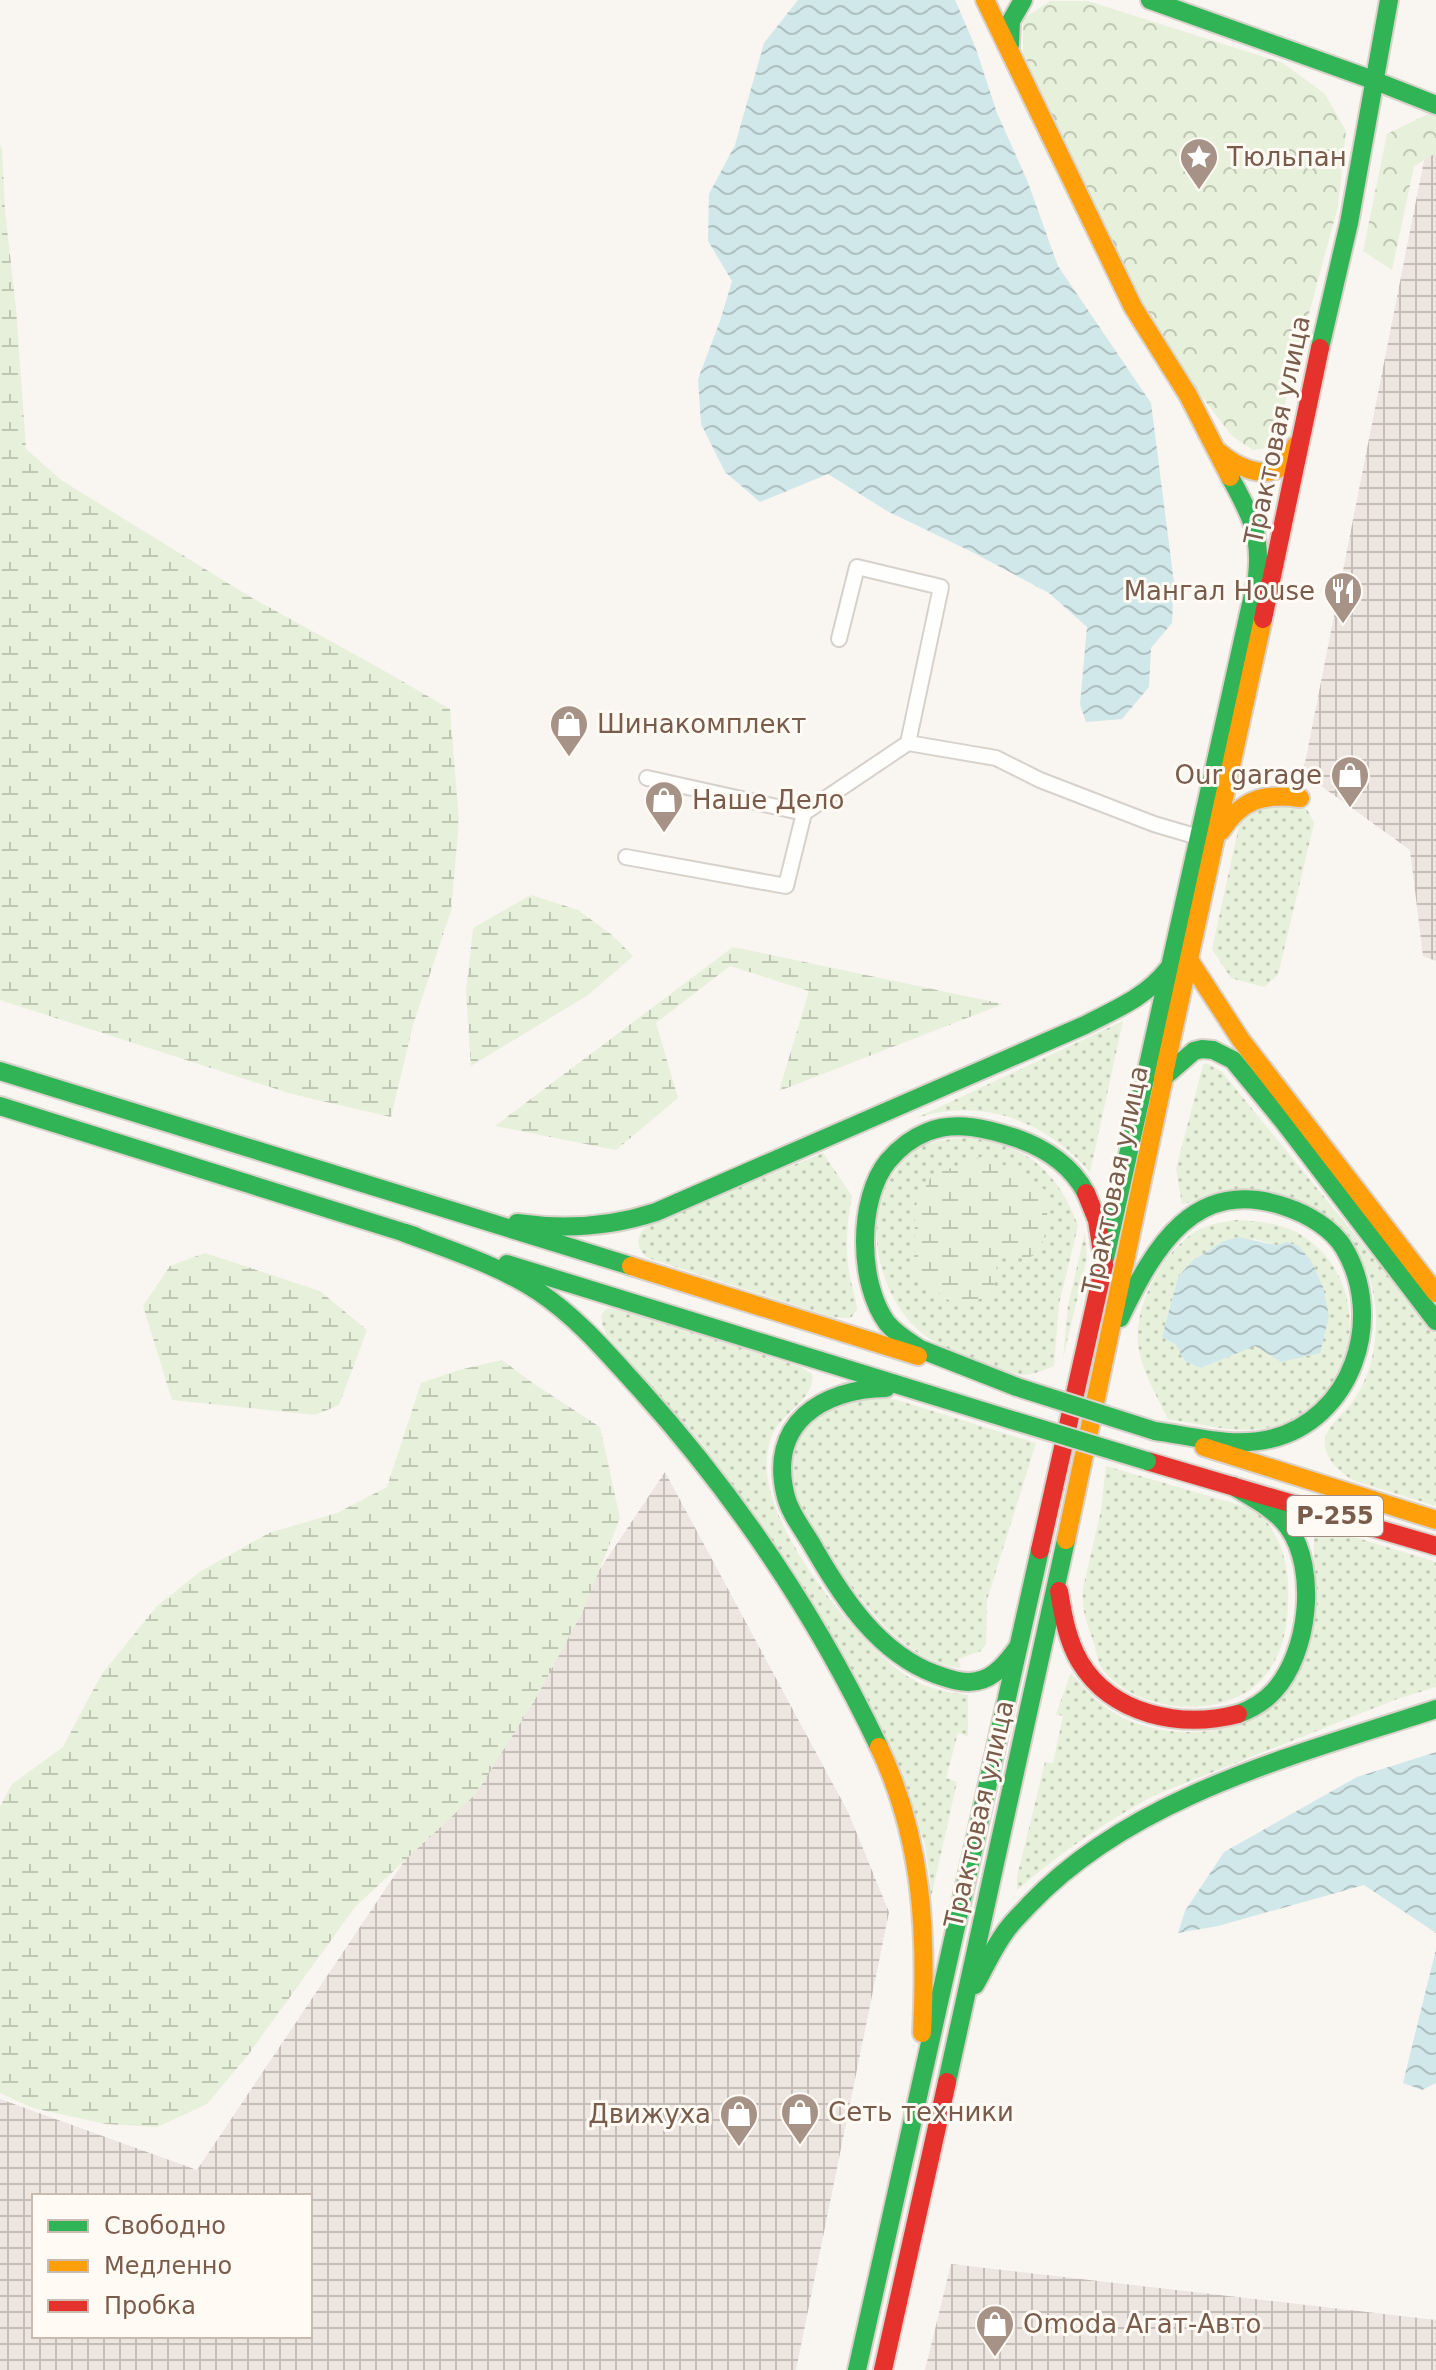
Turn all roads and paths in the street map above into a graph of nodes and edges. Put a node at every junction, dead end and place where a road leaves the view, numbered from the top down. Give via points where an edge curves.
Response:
1 (985, 0) edge
2 (1023, 0) edge
3 (1150, 0) edge
4 (1389, 0) edge
5 (1013, 55) junction
6 (1373, 80) junction
7 (1436, 105) edge
8 (1302, 436) junction
9 (1219, 452) junction
10 (839, 639) dead end
11 (908, 743) junction
12 (647, 778) dead end
13 (1300, 798) dead end
14 (804, 813) junction
15 (1207, 839) junction
16 (626, 857) dead end
17 (1189, 960) junction
18 (1169, 966) junction
19 (0, 1071) edge
20 (1163, 1078) junction
21 (0, 1106) edge
22 (416, 1198) junction
23 (405, 1233) junction
24 (1104, 1265) junction
25 (1436, 1293) edge
26 (1436, 1321) edge
27 (1106, 1351) junction
28 (1017, 1387) junction
29 (1012, 1420) junction
30 (1155, 1431) junction
31 (1233, 1486) junction
32 (1436, 1519) edge
33 (1436, 1546) edge
34 (1058, 1579) junction
35 (1020, 1644) junction
36 (1436, 1709) edge
37 (956, 2033) junction
38 (919, 2092) junction
39 (857, 2370) edge
40 (883, 2370) edge

1 - 5 main road, Трактовая улица
2 - 5 main road via 1009,28
3 - 6 main road
4 - 6 main road, Трактовая улица
5 - 9 main road, Трактовая улица via 1133,307
6 - 7 main road
6 - 8 main road, Трактовая улица via 1349,223
8 - 9 main road via 1286,462 1271,471 1244,467
8 - 15 main road, Трактовая улица
9 - 15 main road, Трактовая улица via 1256,530 1259,554
10 - 11 street via 857,567 941,587
11 - 14 street
11 - 15 street via 996,758 1154,824
12 - 14 street
13 - 15 main road via 1257,797
14 - 16 street via 786,886
15 - 17 main road, Трактовая улица
15 - 18 main road, Трактовая улица
17 - 20 main road, Трактовая улица
17 - 25 main road via 1241,1040
18 - 22 main road via 1155,985 1085,1025 644,1216 547,1227
18 - 24 main road, Трактовая улица
19 - 22 main road
20 - 26 main road via 1194,1051 1213,1050 1233,1060
20 - 27 main road, Трактовая улица
21 - 23 main road
22 - 28 main road
23 - 29 main road
23 - 38 main road via 505,1273 580,1325 692,1447 744,1513 827,1643 884,1757 913,1843 921,1899 924,1999
24 - 28 main road via 1093,1206 1076,1177 1027,1142 981,1127 953,1127 913,1138 887,1161 872,1191 865,1226 867,1267 882,1315 909,1342
24 - 35 main road, Трактовая улица
27 - 30 main road via 1168,1234 1189,1214 1217,1202 1250,1199 1288,1208 1321,1225 1345,1250 1361,1295 1362,1329 1348,1379 1330,1406 1300,1429 1268,1439
27 - 34 main road, Трактовая улица
28 - 30 main road, bridge
29 - 31 main road, bridge
29 - 35 main road via 896,1390 852,1389 826,1398 801,1418 787,1442 782,1471 787,1500 837,1586 871,1628 908,1660 936,1675 971,1682 990,1675
30 - 32 main road
31 - 33 main road, Р-255
31 - 34 main road via 1289,1528 1301,1555 1306,1588 1304,1627 1294,1657 1278,1687 1248,1710 1209,1720 1164,1718 1114,1697 1076,1656
34 - 37 main road, Трактовая улица
35 - 38 main road, Трактовая улица
36 - 37 main road via 1196,1794 1110,1837 1038,1892 1008,1926 985,1964
37 - 40 main road, Трактовая улица
38 - 39 main road, Трактовая улица

